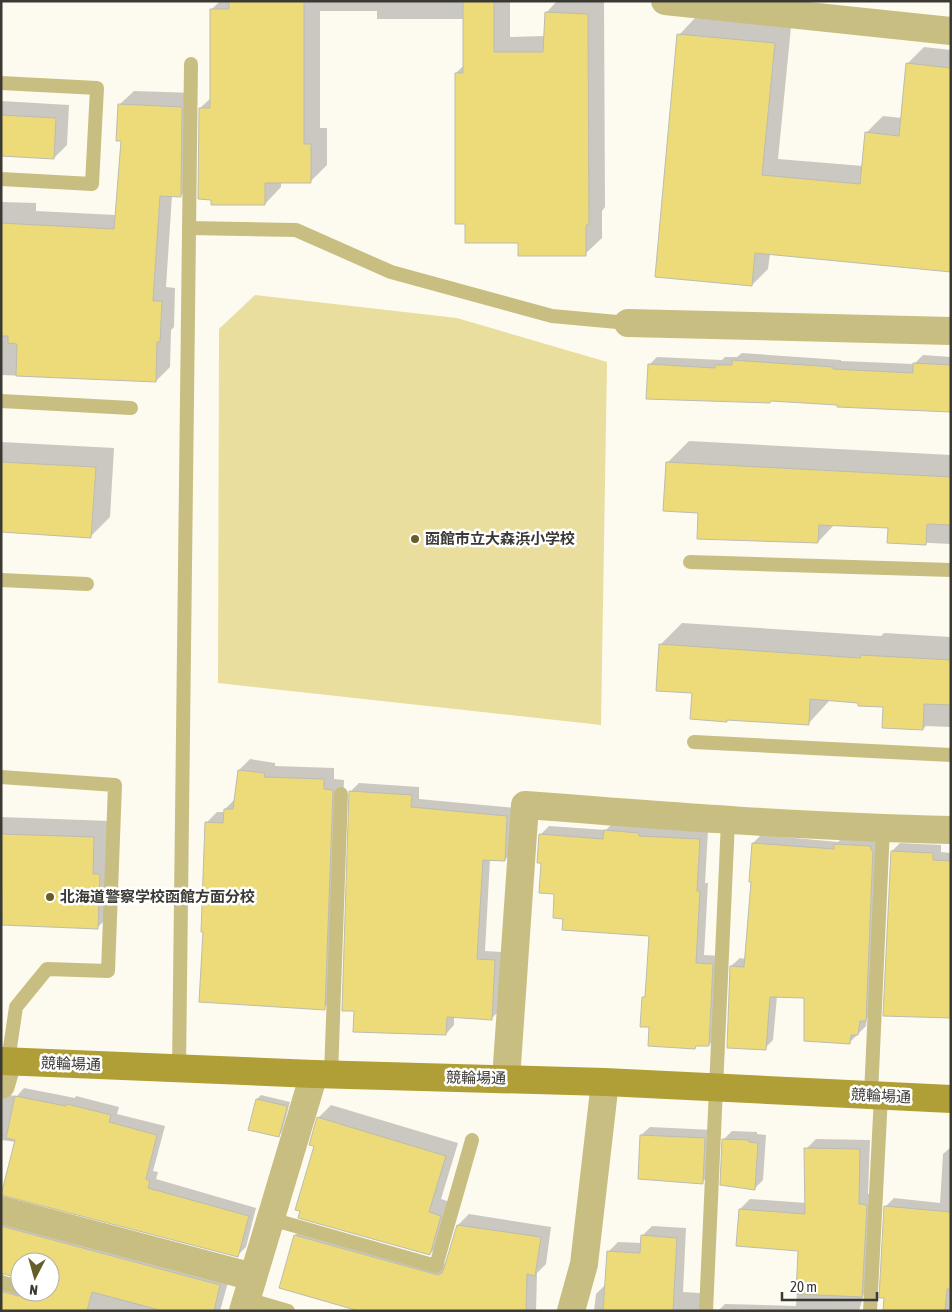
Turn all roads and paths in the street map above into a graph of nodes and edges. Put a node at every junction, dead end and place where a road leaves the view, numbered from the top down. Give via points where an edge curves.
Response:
1 (665, 1) edge
2 (951, 31) edge
3 (191, 64) dead end
4 (1, 83) edge
5 (1, 179) edge
6 (189, 228) junction
7 (628, 323) joint
8 (951, 331) edge
9 (1, 401) edge
10 (131, 408) dead end
11 (690, 562) dead end
12 (951, 570) edge
13 (1, 580) edge
14 (87, 584) dead end
15 (694, 742) dead end
16 (951, 755) edge
17 (1, 777) edge
18 (341, 794) dead end
19 (728, 821) junction
20 (883, 828) junction
21 (951, 830) edge
22 (179, 1068) junction
23 (4, 1069) edge
24 (322, 1074) junction
25 (506, 1079) junction
26 (605, 1082) junction
27 (716, 1088) junction
28 (876, 1096) junction
29 (951, 1099) edge
30 (472, 1140) dead end
31 (1, 1210) edge
32 (271, 1219) junction
33 (248, 1295) edge
34 (288, 1311) edge
35 (571, 1311) edge
36 (706, 1311) edge
37 (870, 1311) edge

1 - 2 street
3 - 6 lane
4 - 5 lane via 97,88 92,184
6 - 7 lane via 296,230 391,272 552,316
6 - 22 lane
7 - 8 street
9 - 10 lane
11 - 12 lane
13 - 14 lane
15 - 16 lane
17 - 23 lane via 115,785 108,971 47,969 16,1007
18 - 24 lane
19 - 20 street
19 - 25 street via 525,805
19 - 27 lane
20 - 21 street
20 - 28 lane
22 - 23 street, 競輪場通
22 - 24 street, 競輪場通
24 - 25 street, 競輪場通
24 - 32 street
25 - 26 street, 競輪場通
26 - 27 street, 競輪場通
26 - 35 street via 584,1264
27 - 28 street, 競輪場通
27 - 36 lane
28 - 29 street, 競輪場通
28 - 37 lane
30 - 32 lane via 436,1266
31 - 33 street
32 - 33 street
33 - 34 lane

